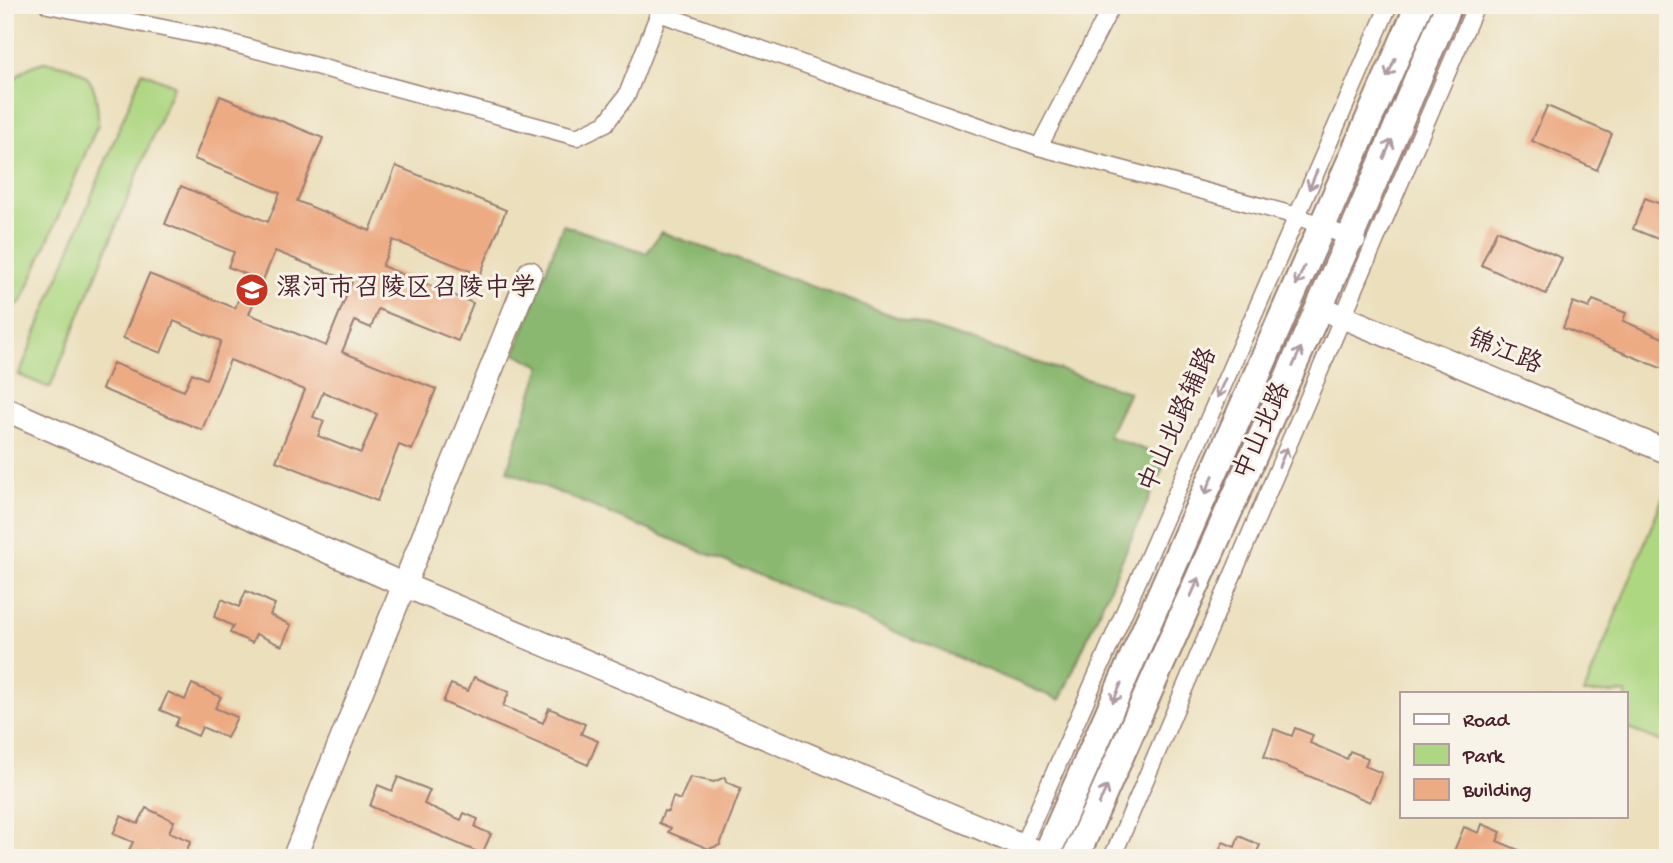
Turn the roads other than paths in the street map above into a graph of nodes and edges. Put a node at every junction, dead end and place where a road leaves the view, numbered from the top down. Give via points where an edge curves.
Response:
1 (48, 5) edge
2 (1112, 5) edge
3 (1389, 5) edge
4 (1419, 5) edge
5 (1449, 5) edge
6 (1476, 5) edge
7 (661, 9) edge
8 (1039, 147) junction
9 (1297, 216) junction
10 (1322, 226) junction
11 (1361, 243) junction
12 (530, 273) dead end
13 (1331, 313) junction
14 (5, 410) edge
15 (1668, 452) edge
16 (404, 586) junction
17 (1037, 855) edge
18 (294, 858) edge
19 (1075, 858) edge
20 (1112, 858) edge

1 - 7 street via 213,38 577,137 606,123 627,95
2 - 8 street
3 -> 9 street, 中山北路辅路
4 -> 10 main road, 中山北路
11 -> 5 main road, 中山北路
6 - 11 street
7 - 8 street
8 - 9 street
9 - 10 street
9 -> 17 street, 中山北路辅路
10 - 11 street
10 -> 17 main road, 中山北路
11 - 13 main road, 中山北路
12 - 16 street
13 - 15 street, 锦江路
19 -> 13 main road, 中山北路
20 -> 13 street
14 - 16 street
16 - 17 street
16 - 18 street

